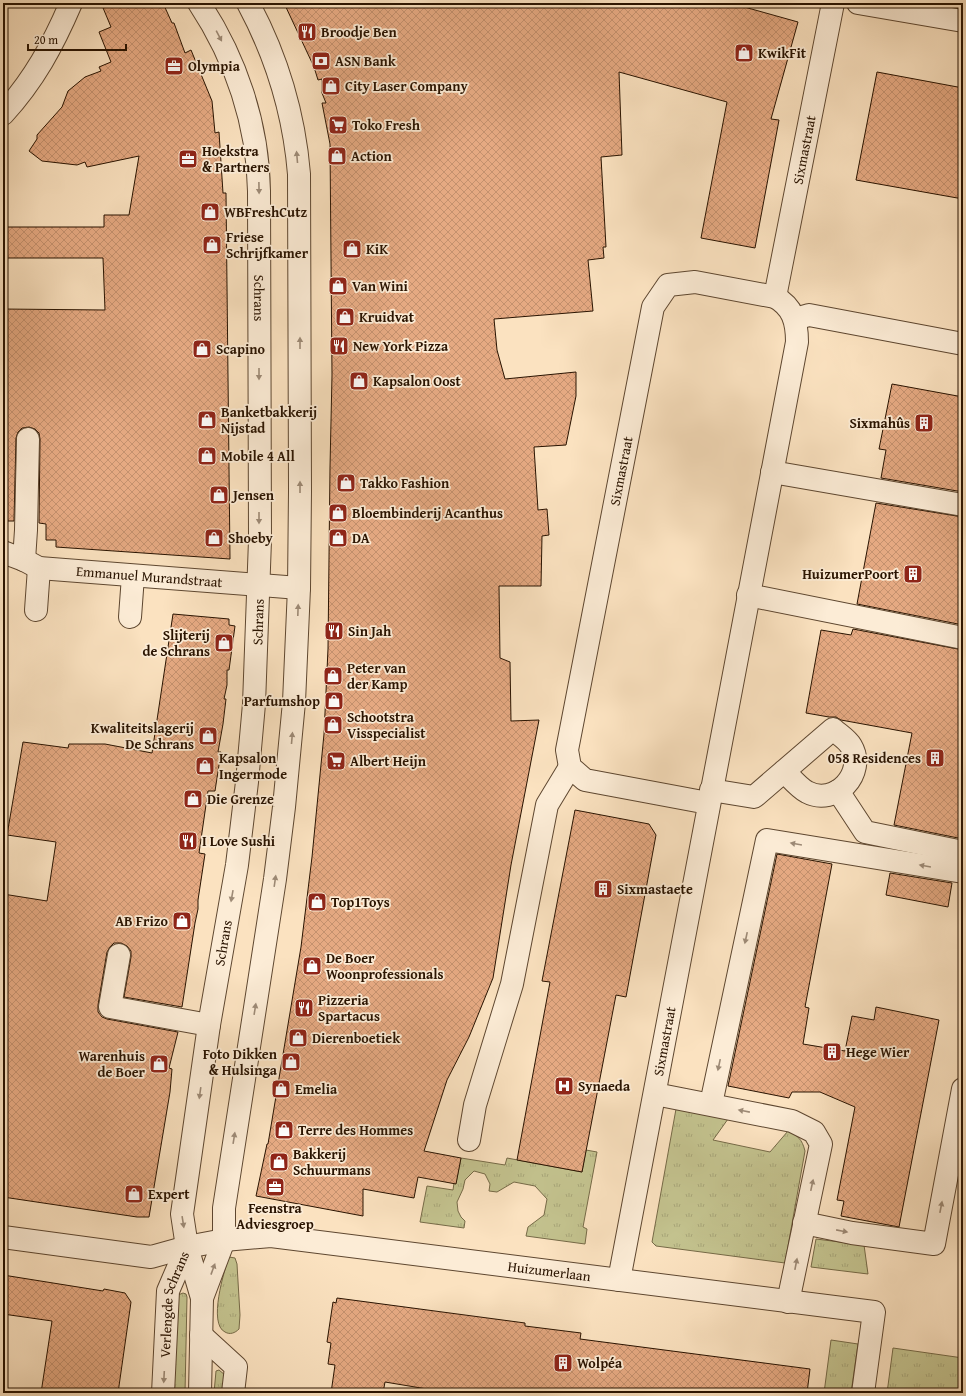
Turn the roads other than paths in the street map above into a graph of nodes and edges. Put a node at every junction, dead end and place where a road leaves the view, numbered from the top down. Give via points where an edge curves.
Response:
1 (70, 3) edge
2 (199, 3) edge
3 (248, 3) edge
4 (834, 3) edge
5 (858, 3) edge
6 (963, 21) edge
7 (3, 114) edge
8 (775, 297) junction
9 (795, 319) junction
10 (963, 344) edge
11 (28, 439) dead end
12 (772, 472) junction
13 (963, 505) edge
14 (3, 552) edge
15 (31, 564) junction
16 (133, 576) junction
17 (259, 585) junction
18 (299, 588) junction
19 (748, 595) junction
20 (36, 610) dead end
21 (130, 617) dead end
22 (963, 638) edge
23 (570, 767) junction
24 (784, 771) junction
25 (838, 792) junction
26 (710, 797) junction
27 (963, 852) edge
28 (963, 872) edge
29 (119, 956) dead end
30 (209, 1025) junction
31 (963, 1089) edge
32 (655, 1094) junction
33 (711, 1104) junction
34 (469, 1140) dead end
35 (804, 1223) junction
36 (3, 1237) edge
37 (224, 1240) junction
38 (187, 1247) junction
39 (619, 1280) junction
40 (202, 1298) junction
41 (788, 1302) junction
42 (201, 1335) junction
43 (163, 1393) edge
44 (200, 1393) edge
45 (233, 1393) edge
46 (863, 1393) edge

1 - 7 street via 41,65
2 -> 17 street, Schrans via 228,53 242,92 252,124 258,169
18 -> 3 street via 299,174 293,123 285,95 264,36
4 - 8 street, Sixmastraat
5 - 6 street
8 - 9 street, Sixmastraat via 788,307
8 - 23 street, Sixmastraat via 695,282 668,285 653,307 567,750
9 - 10 street via 809,315
9 - 12 street, Sixmastraat via 797,342
11 - 15 street via 26,530
12 - 13 street
12 - 19 street, Sixmastraat
14 - 15 street, Emmanuel Murandstraat
15 - 16 street, Emmanuel Murandstraat
15 - 20 street
16 - 17 street, Emmanuel Murandstraat
16 - 21 street
17 - 18 street, Emmanuel Murandstraat
17 -> 30 street, Schrans via 254,704 247,782 237,865
37 -> 18 street via 224,1208 283,814 294,702
19 - 22 street
19 - 26 street, Sixmastraat
23 - 26 street via 585,780
23 - 34 street via 546,805 512,984 475,1105
24 - 25 street via 807,792 828,795
24 - 25 street via 833,729 850,745 856,765 847,785
24 - 26 street via 754,797
25 - 27 street via 865,832
26 - 32 street, Sixmastraat
28 -> 33 street via 767,840
29 - 30 street via 110,1007
30 -> 38 street, Schrans via 182,1214
35 -> 31 street via 852,1233 934,1244
32 - 33 street
32 - 39 street, Sixmastraat
35 -> 33 street via 821,1144 814,1132 792,1120
41 -> 35 street
36 - 38 street, Huizumerlaan via 151,1257
37 - 38 street, Huizumerlaan
37 - 39 street, Huizumerlaan via 271,1236
40 -> 37 street, Verlengde Schrans
38 - 40 street, Verlengde Schrans
38 -> 43 street, Verlengde Schrans via 168,1291
39 - 41 street, Huizumerlaan
40 - 42 street, Verlengde Schrans
41 - 46 street, Huizumerlaan via 874,1312
42 - 44 street, Verlengde Schrans
42 - 45 street via 236,1367

